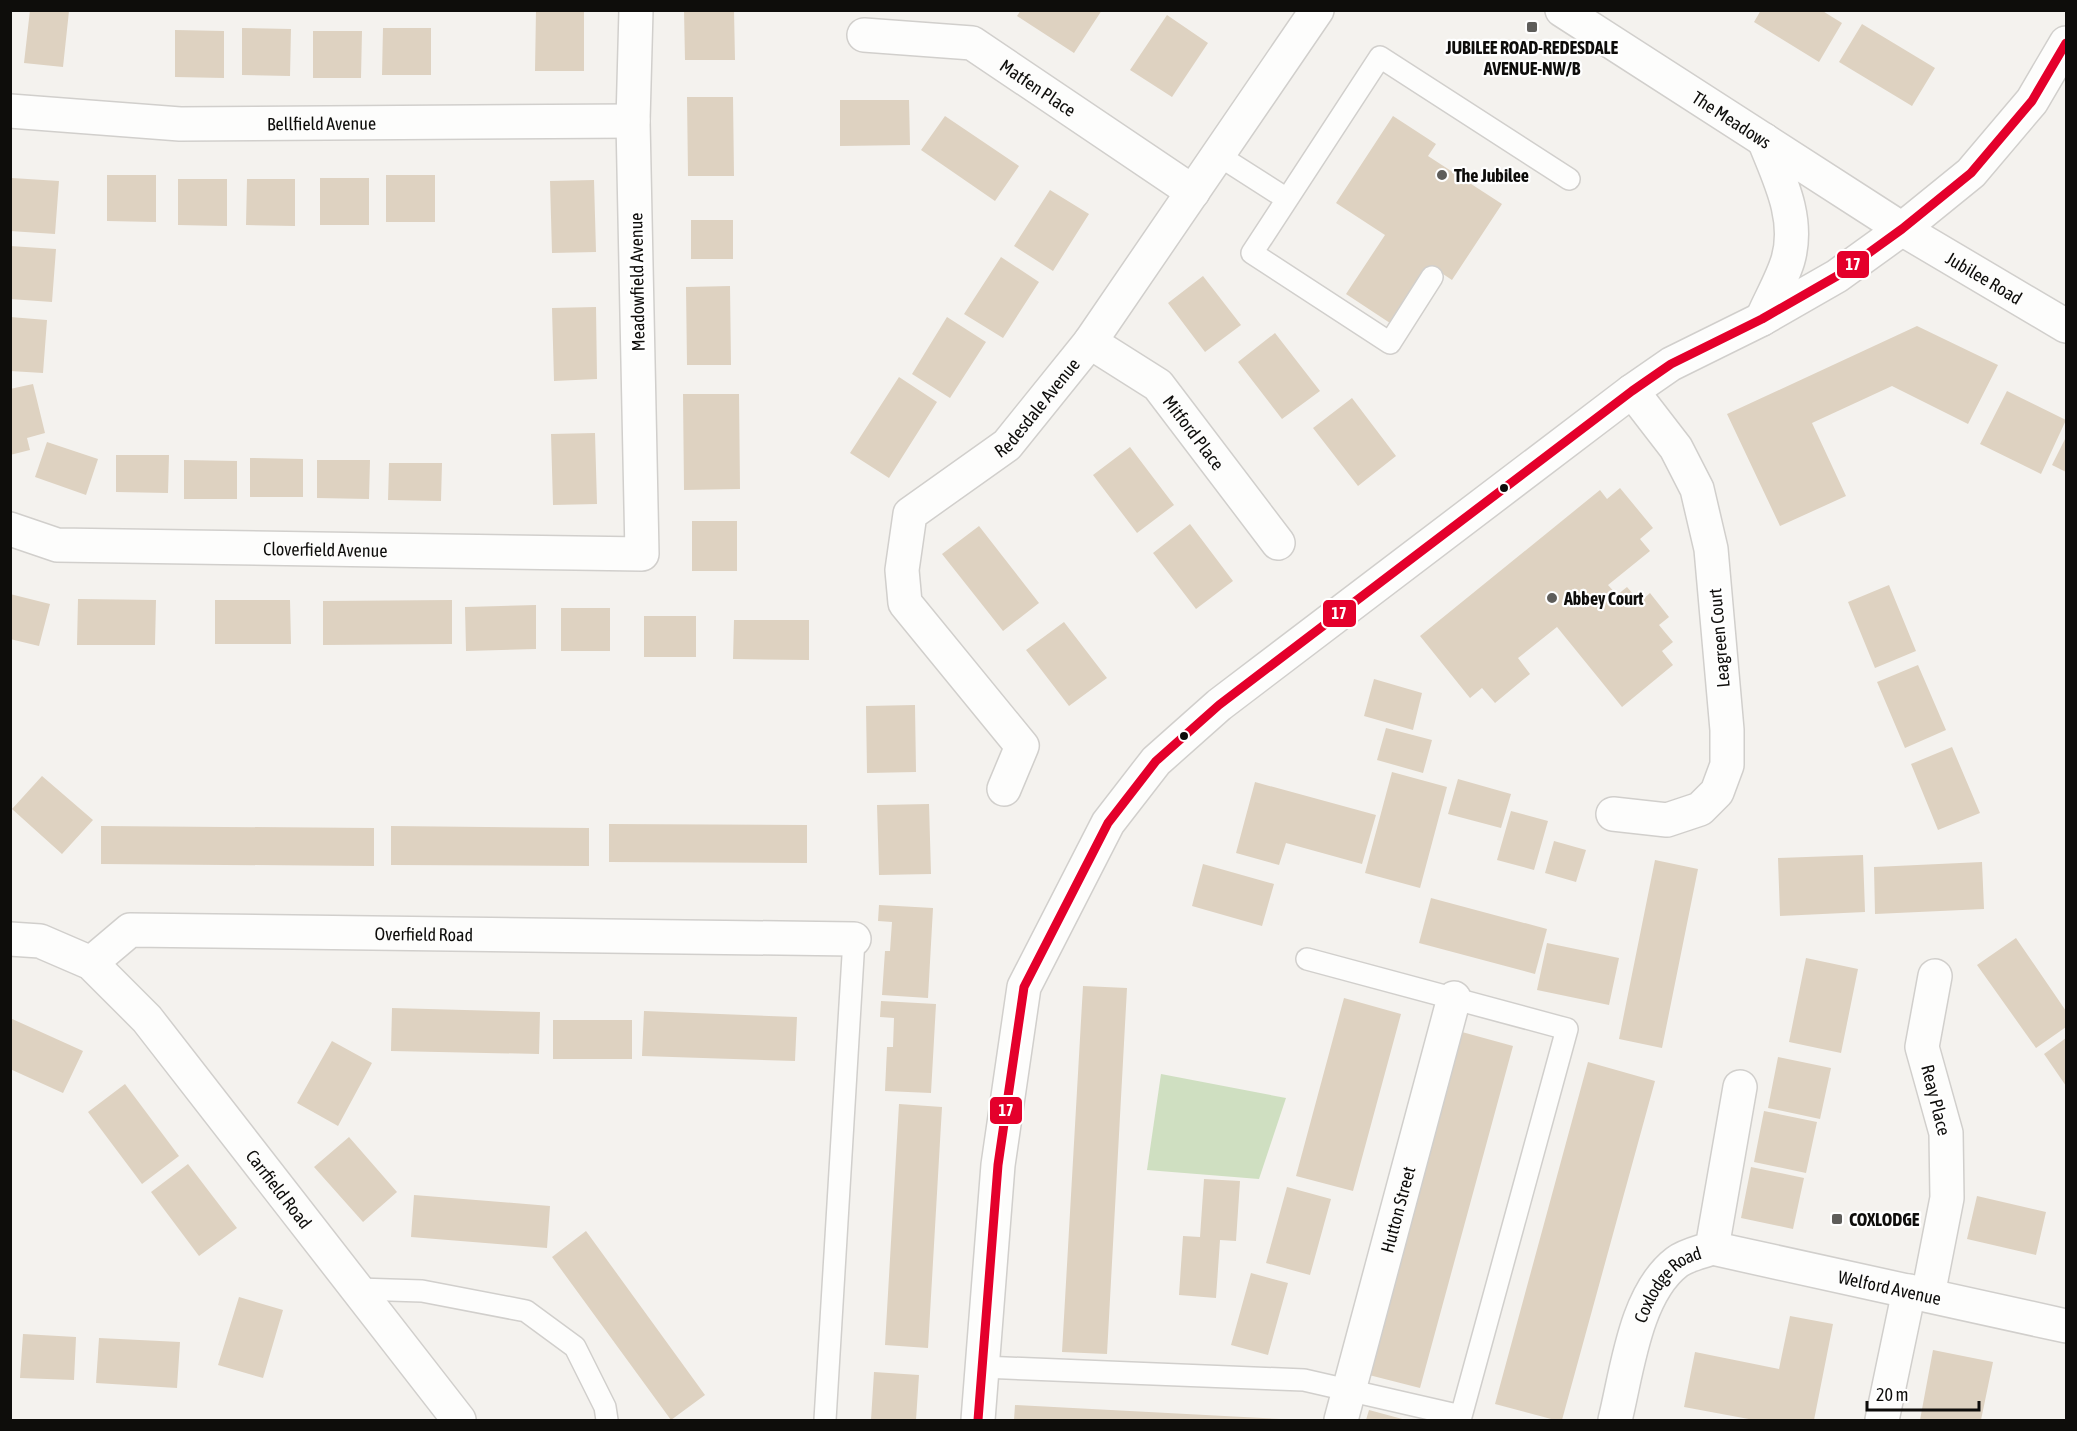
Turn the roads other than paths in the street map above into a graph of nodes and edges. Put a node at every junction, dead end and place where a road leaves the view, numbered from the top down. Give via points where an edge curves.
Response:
1 (636, 10) edge
2 (1317, 10) edge
3 (1562, 10) edge
4 (864, 35) dead end
5 (2067, 43) edge
6 (10, 111) edge
7 (633, 121) junction
8 (1764, 140) junction
9 (1218, 155) junction
10 (1569, 179) dead end
11 (1193, 192) junction
12 (1287, 199) junction
13 (1902, 229) junction
14 (1432, 277) dead end
15 (1762, 319) junction
16 (2067, 326) edge
17 (1090, 342) junction
18 (1632, 391) junction
19 (10, 529) edge
20 (1278, 543) dead end
21 (642, 555) joint
22 (1005, 789) dead end
23 (1613, 814) dead end
24 (10, 939) edge
25 (854, 939) joint
26 (1307, 959) dead end
27 (91, 963) junction
28 (1935, 976) dead end
29 (1454, 998) junction
30 (1740, 1087) dead end
31 (1712, 1248) junction
32 (358, 1289) junction
33 (1918, 1293) junction
34 (2067, 1326) edge
35 (982, 1367) junction
36 (1345, 1405) edge
37 (445, 1416) edge
38 (1461, 1418) edge
39 (607, 1420) edge
40 (825, 1420) edge
41 (978, 1420) edge
42 (1615, 1420) edge
43 (1882, 1420) edge

1 - 7 street, Meadowfield Avenue
2 - 9 street, Redesdale Avenue
3 - 8 street, The Meadows
4 - 11 street, Matfen Place via 972,43
5 - 13 street via 2032,101 1971,173
6 - 7 street, Bellfield Avenue via 180,124
7 - 21 street, Meadowfield Avenue
8 - 13 street, The Meadows
8 - 15 street via 1786,196 1792,235 1788,262
9 - 11 street, Redesdale Avenue
9 - 12 lane
10 - 12 lane via 1380,57
11 - 17 street, Redesdale Avenue
12 - 14 lane via 1252,253 1390,343
13 - 15 street via 1837,276
13 - 16 street, Jubilee Road
15 - 18 street via 1671,364
17 - 20 street, Mitford Place via 1158,385
17 - 22 street, Redesdale Avenue via 1007,445 910,514 902,570 905,603 1022,746
18 - 23 street, Leagreen Court via 1676,448 1697,489 1711,549 1727,765 1717,792 1700,809 1667,820
18 - 35 street via 1219,705 1156,761 1108,823 1024,987 998,1165
19 - 21 street, Cloverfield Avenue via 57,545
24 - 27 street via 40,941
25 - 27 street, Overfield Road via 130,930
25 - 40 lane
26 - 29 lane
27 - 32 street, Carrfield Road via 147,1018
28 - 33 street, Reay Place via 1922,1047 1946,1133 1947,1198
29 - 36 street, Hutton Street
29 - 38 lane via 1567,1029
30 - 31 street, Coxlodge Road
31 - 33 street, Welford Avenue
31 - 42 street, Coxlodge Road via 1679,1261 1649,1297 1635,1336
32 - 37 street, Carrfield Road
32 - 39 lane via 422,1291 526,1311 575,1347 605,1407
33 - 34 street, Welford Avenue
33 - 43 street, Reay Place
35 - 36 lane via 1304,1380
35 - 41 street
36 - 38 lane

